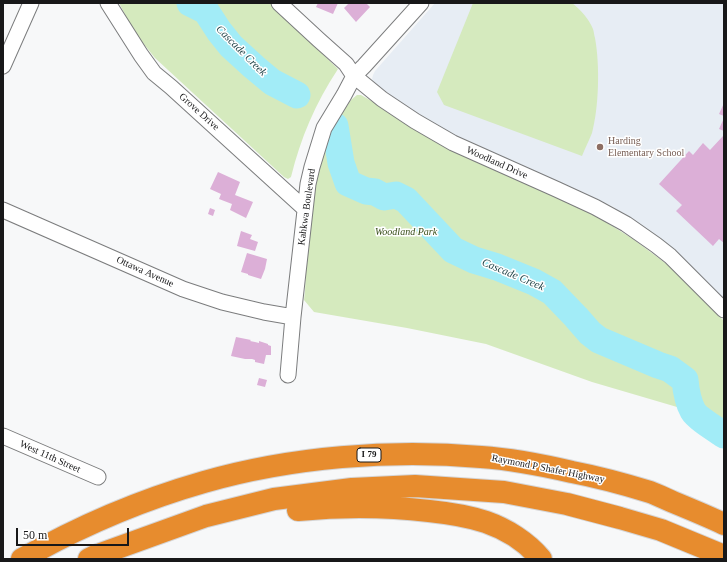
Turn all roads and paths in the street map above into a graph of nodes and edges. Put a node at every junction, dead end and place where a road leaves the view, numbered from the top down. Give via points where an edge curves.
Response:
1 (31, 3) edge
2 (108, 3) edge
3 (279, 3) edge
4 (421, 3) edge
5 (3, 66) edge
6 (354, 76) junction
7 (305, 209) junction
8 (3, 210) edge
9 (724, 310) edge
10 (294, 317) junction
11 (288, 375) dead end
12 (3, 436) edge
13 (98, 477) dead end
14 (724, 524) edge
15 (132, 542) junction
16 (724, 556) edge
17 (22, 559) edge
18 (89, 559) edge
19 (541, 559) edge

1 - 5 street
2 - 7 street, Grove Drive via 154,73
3 - 6 street, Woodland Drive via 346,64
4 - 6 street, Kahkwa Boulevard
6 - 7 street, Kahkwa Boulevard via 324,128 308,184
6 - 9 street, Woodland Drive via 389,104 453,143 563,192 626,224 670,256
7 - 10 street, Kahkwa Boulevard
8 - 10 street, Ottawa Avenue via 183,289 222,302
10 - 11 street, Kahkwa Boulevard
12 - 13 street, West 11th Street
14 - 17 highway, Raymond P Shafer Highway / I 79 via 651,492 529,463 444,455 354,456 252,470 205,482 103,518
15 - 16 highway via 206,516 274,499 352,489 415,486 504,492 567,504 661,530
15 - 18 highway
15 - 19 highway via 265,514 316,508 380,507 445,513 485,522 514,536

